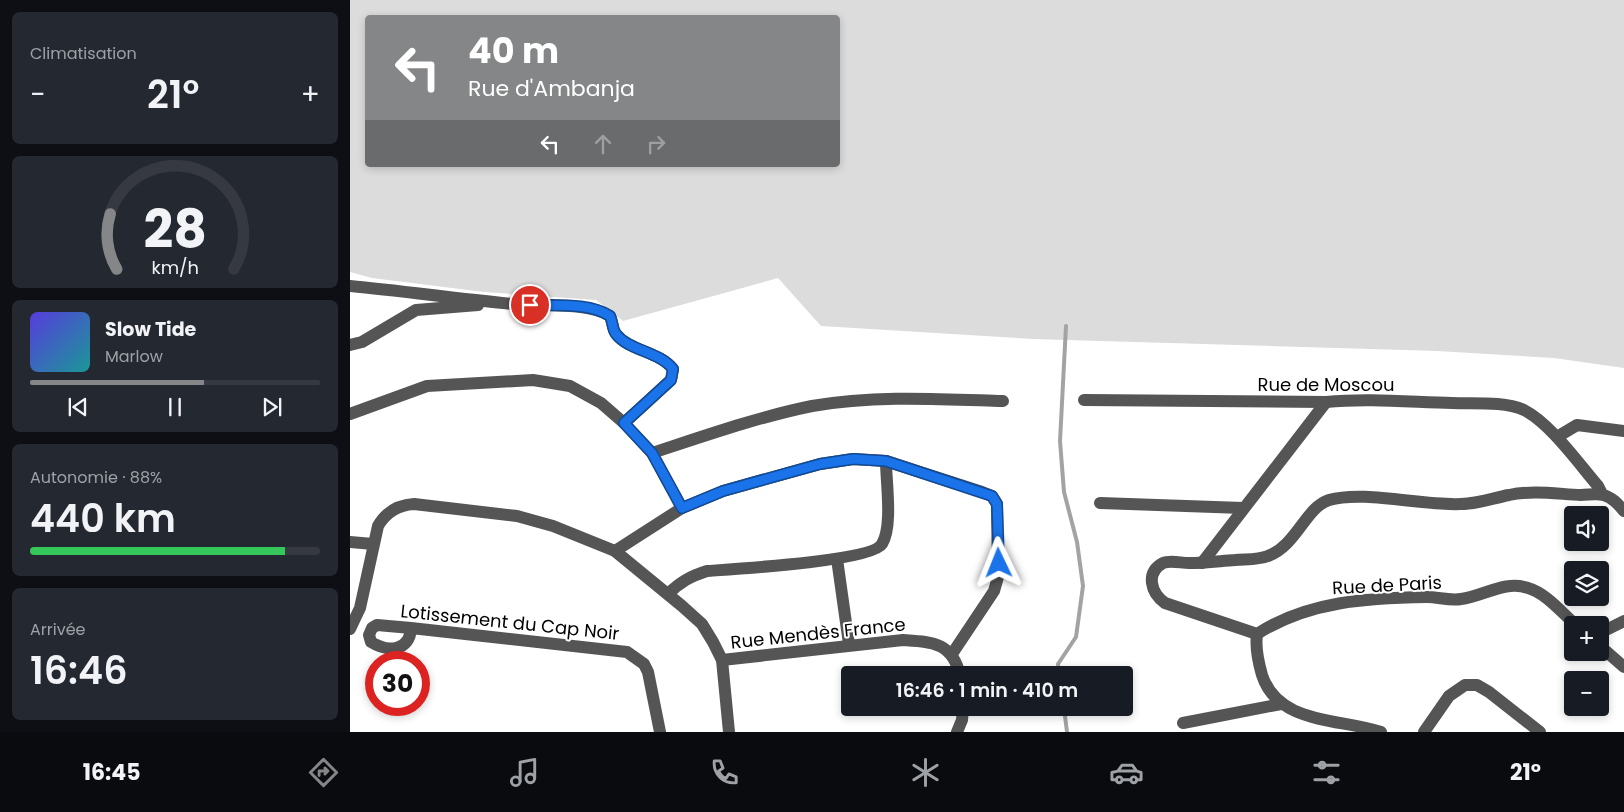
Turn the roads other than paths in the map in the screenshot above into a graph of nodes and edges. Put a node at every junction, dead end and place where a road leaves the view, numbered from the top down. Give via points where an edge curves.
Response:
1 (350, 286) edge
2 (512, 304) junction
3 (350, 345) edge
4 (1084, 400) dead end
5 (1002, 401) dead end
6 (1326, 402) junction
7 (350, 414) edge
8 (624, 423) junction
9 (1624, 431) edge
10 (1557, 438) junction
11 (652, 453) junction
12 (886, 461) junction
13 (1602, 494) junction
14 (1100, 503) dead end
15 (682, 508) junction
16 (1243, 508) junction
17 (1624, 511) edge
18 (350, 542) edge
19 (373, 544) junction
20 (615, 551) junction
21 (837, 559) junction
22 (1202, 563) junction
23 (668, 594) junction
24 (355, 609) edge
25 (1566, 616) edge
26 (1624, 621) edge
27 (410, 628) junction
28 (1609, 628) edge
29 (350, 629) edge
30 (1257, 634) junction
31 (849, 644) junction
32 (952, 654) junction
33 (1609, 654) edge
34 (722, 660) junction
35 (957, 666) edge
36 (1624, 667) edge
37 (1281, 704) junction
38 (962, 716) edge
39 (1183, 723) dead end
40 (1373, 731) edge
41 (660, 732) edge
42 (729, 732) edge
43 (957, 732) edge
44 (1424, 732) edge
45 (1540, 732) edge

1 - 2 street
2 - 3 street via 416,310 362,342
2 - 8 street via 587,308 603,312 610,316 613,328 622,340 667,361 673,369 671,380
4 - 6 street, Rue de Moscou
5 - 11 street via 887,398 813,406
6 - 10 street, Rue de Moscou via 1352,400 1516,408 1536,418
6 - 16 street
7 - 8 street via 426,386 533,380 570,386 601,403
8 - 11 street
9 - 10 street via 1577,425
10 - 13 street, Rue de Moscou
11 - 15 street
12 - 15 street via 853,459 820,464 723,491
12 - 21 street via 888,520 882,546 871,552
12 - 32 street via 992,496 997,504 999,563 994,591
13 - 17 street via 1612,498
13 - 22 street via 1534,492 1461,504 1369,498 1330,500 1316,509 1280,550 1260,558
14 - 16 street
15 - 20 street
16 - 22 street
18 - 19 street
19 - 20 street via 384,516 403,505 414,504 517,516 553,526
19 - 24 street
20 - 23 street
21 - 23 street via 708,571 681,582
21 - 31 street
22 - 30 street via 1164,563 1156,569 1151,577 1157,598 1171,606
23 - 34 street via 702,624
24 - 29 street
25 - 30 street, Rue de Paris via 1538,592 1516,585 1460,600 1429,597 1346,601 1284,618
26 - 28 street
27 - 27 street, Lotissement du Cap Noir via 410,637 399,648 377,645 371,642 369,635 377,625
27 - 41 street, Lotissement du Cap Noir via 627,652 644,664 648,672
30 - 37 street via 1257,654 1263,679
31 - 32 street, Rue Mendès France via 927,641 944,647
31 - 34 street, Rue Mendès France
32 - 35 street
33 - 36 street
34 - 42 street
37 - 39 street
37 - 40 street via 1298,714
38 - 43 street
44 - 45 street via 1449,696 1465,685 1477,685 1489,692

